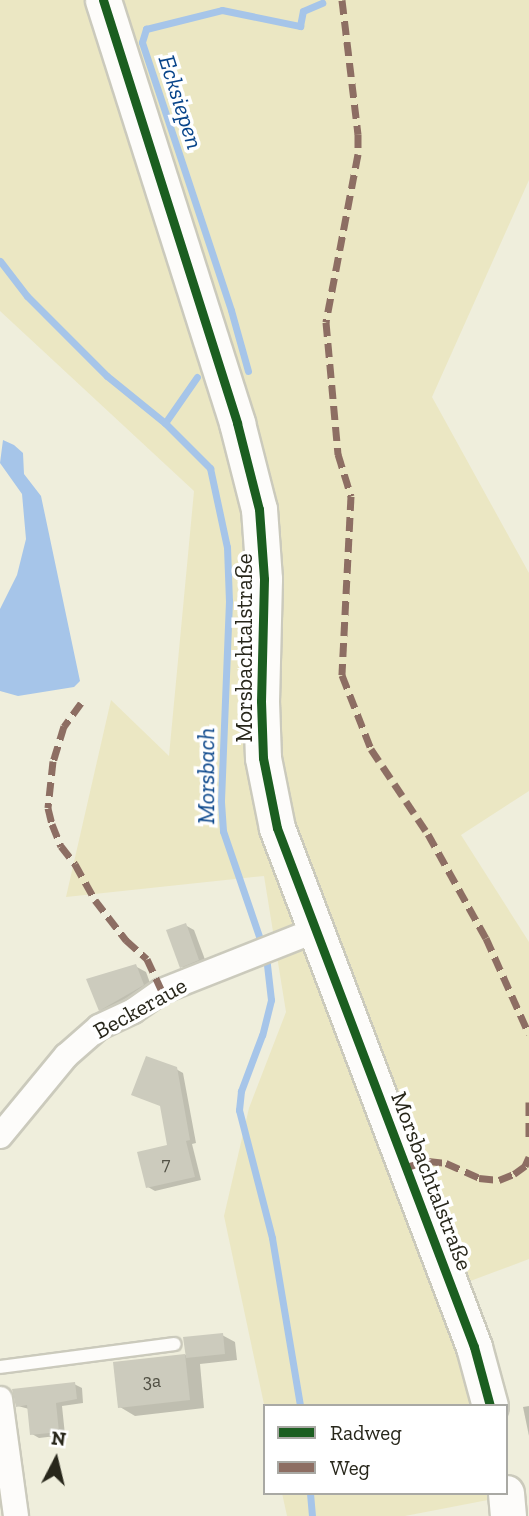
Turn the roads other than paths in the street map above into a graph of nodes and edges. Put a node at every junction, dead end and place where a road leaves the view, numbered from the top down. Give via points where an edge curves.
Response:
1 (103, 0) edge
2 (300, 936) junction
3 (0, 1136) edge
4 (174, 1344) dead end
5 (0, 1367) edge
6 (0, 1399) edge
7 (489, 1404) edge
8 (506, 1495) edge
9 (16, 1516) edge
10 (508, 1516) edge

1 - 2 main road, Morsbachtalstraße via 256,498 264,579 263,758
2 - 3 street, Beckeraue via 162,991 99,1027 66,1056
2 - 7 main road, Morsbachtalstraße via 474,1347
4 - 5 lane
6 - 9 street
8 - 10 main road

